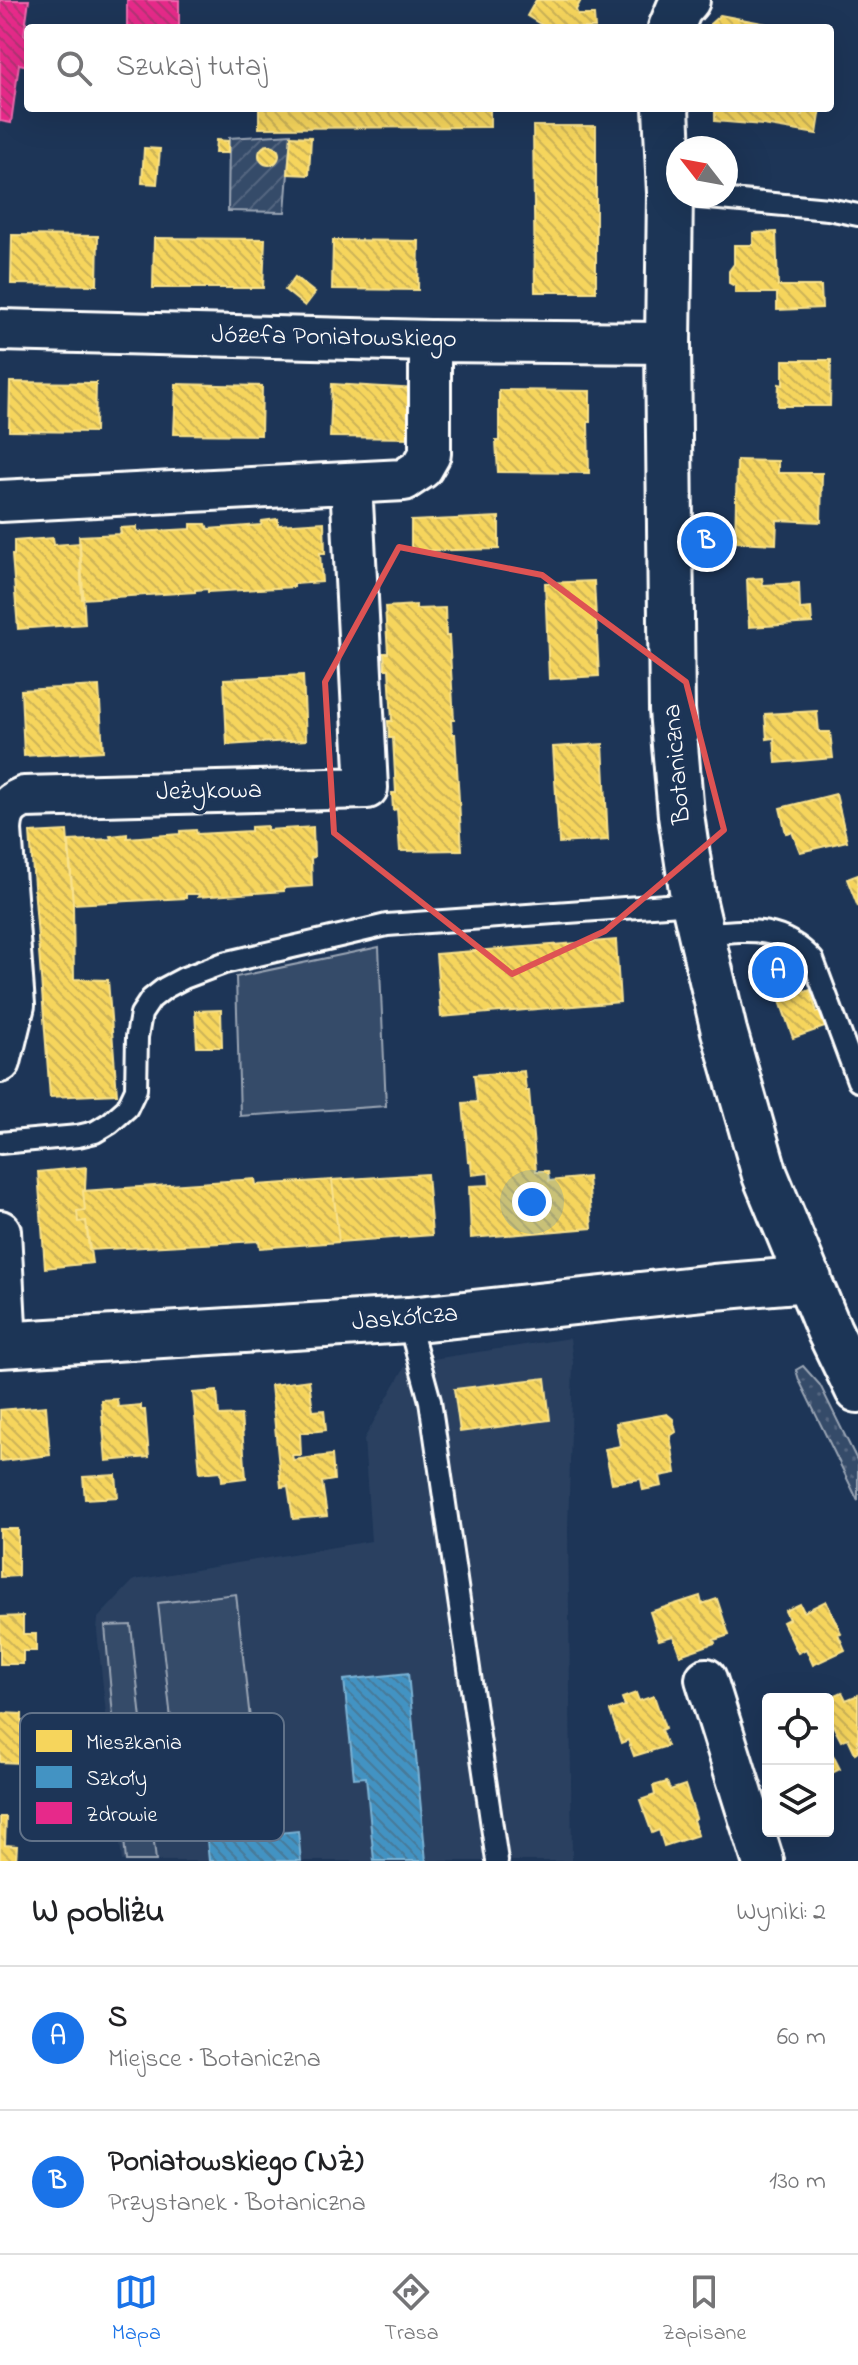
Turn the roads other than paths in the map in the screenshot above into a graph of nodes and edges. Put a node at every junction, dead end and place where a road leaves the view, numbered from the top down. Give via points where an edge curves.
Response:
1 (666, 0) edge
2 (687, 0) edge
3 (668, 24) edge
4 (670, 24) edge
5 (667, 112) edge
6 (670, 136) edge
7 (738, 201) edge
8 (677, 208) edge
9 (857, 212) edge
10 (0, 330) edge
11 (430, 341) junction
12 (668, 343) junction
13 (351, 483) junction
14 (0, 501) edge
15 (1, 830) edge
16 (698, 918) junction
17 (0, 1062) edge
18 (858, 1081) edge
19 (0, 1143) edge
20 (0, 1231) edge
21 (809, 1279) junction
22 (408, 1320) junction
23 (3, 1345) edge
24 (858, 1390) edge
25 (706, 1679) dead end
26 (497, 1861) edge
27 (763, 1861) edge

1 - 3 main road
2 - 4 main road
5 - 6 main road, Botaniczna
7 - 9 lane
8 - 12 main road, Botaniczna
10 - 11 street, Józefa Poniatowskiego
11 - 12 street, Józefa Poniatowskiego
11 - 13 street via 430,454 422,468 404,480
12 - 16 main road, Botaniczna via 672,710 681,815
13 - 14 street
13 - 15 street, Jeżykowa via 367,788 24,797 9,804
15 - 17 street, Jeżykowa via 14,1005
16 - 18 lane via 784,937 805,951 813,960
16 - 19 lane via 387,925 224,963 184,978 151,999 141,1014 137,1037 136,1089 127,1108 110,1123 78,1136
16 - 21 main road, Botaniczna via 765,1175
20 - 23 street
21 - 22 main road, Jaskółcza
21 - 24 main road, Botaniczna
22 - 23 main road, Jaskółcza
22 - 26 lane via 430,1401
25 - 27 street

